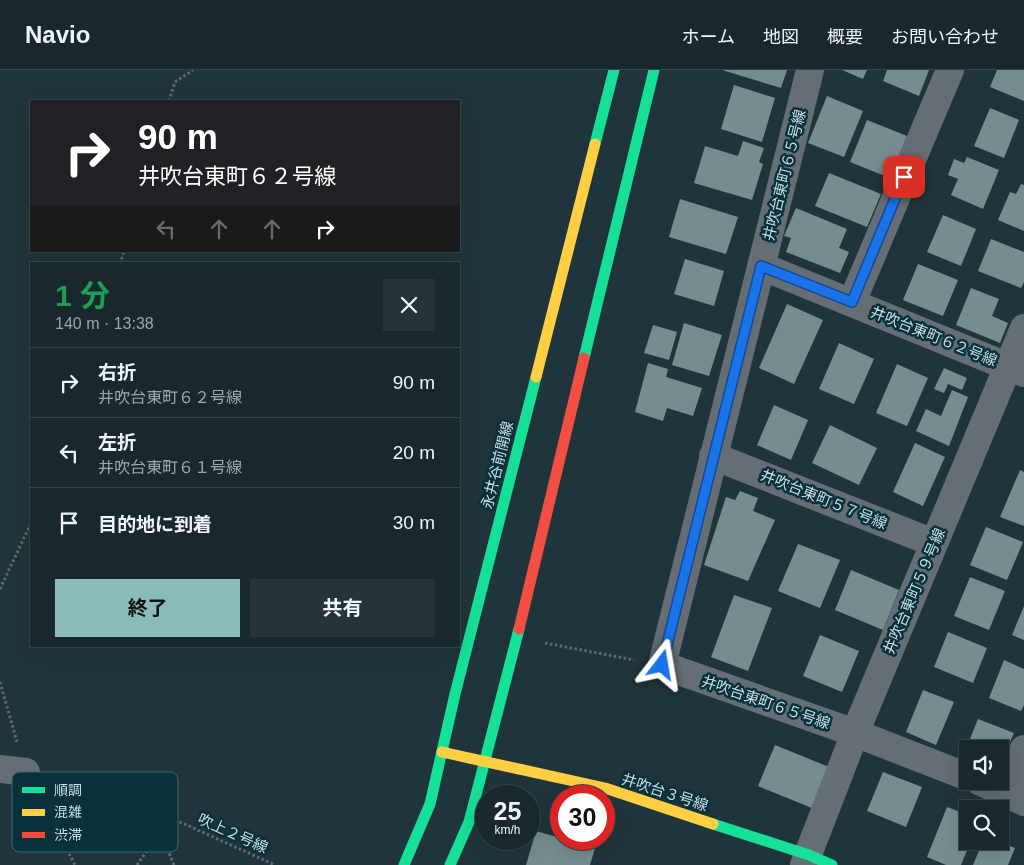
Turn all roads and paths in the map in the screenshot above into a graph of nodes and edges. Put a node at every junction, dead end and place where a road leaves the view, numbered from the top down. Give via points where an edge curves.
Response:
1 (193, 70) edge
2 (614, 70) edge
3 (654, 70) edge
4 (810, 70) edge
5 (950, 70) edge
6 (169, 100) edge
7 (761, 266) junction
8 (852, 302) junction
9 (1024, 328) edge
10 (1016, 369) edge
11 (714, 456) junction
12 (30, 525) edge
13 (934, 543) junction
14 (0, 589) edge
15 (516, 638) junction
16 (662, 665) junction
17 (0, 682) edge
18 (855, 733) junction
19 (1024, 749) edge
20 (442, 752) junction
21 (485, 762) junction
22 (13, 771) edge
23 (959, 773) edge
24 (999, 790) edge
25 (1015, 797) edge
26 (178, 821) edge
27 (66, 852) edge
28 (146, 852) edge
29 (169, 852) edge
30 (815, 862) edge
31 (75, 865) edge
32 (137, 865) edge
33 (174, 865) edge
34 (275, 865) edge
35 (404, 865) edge
36 (450, 865) edge

1 - 6 path via 175,82
2 - 20 street, 永井谷前開線
3 - 15 street
4 - 7 street, 井吹台東町６５号線
5 - 8 street
7 - 8 street, 井吹台東町６２号線
7 - 11 street, 井吹台東町６５号線
8 - 10 street, 井吹台東町６２号線
9 - 10 street, 井吹台東町５９号線
10 - 13 street, 井吹台東町５９号線
11 - 13 street, 井吹台東町５７号線
11 - 16 street, 井吹台東町６５号線
12 - 14 path
13 - 18 street, 井吹台東町５９号線
15 - 16 path
15 - 21 street
16 - 18 street, 井吹台東町６５号線
17 - 22 path
18 - 23 street, 井吹台東町６５号線
18 - 30 street, 井吹台東町５９号線
19 - 25 street
20 - 21 street, 井吹台３号線
20 - 35 street, 永井谷前開線 via 430,804
21 - 30 street, 井吹台３号線 via 605,788
21 - 36 street via 469,822
24 - 25 street
26 - 34 path, 吹上２号線
27 - 31 path
28 - 32 path, 吹上２号線
29 - 33 path

